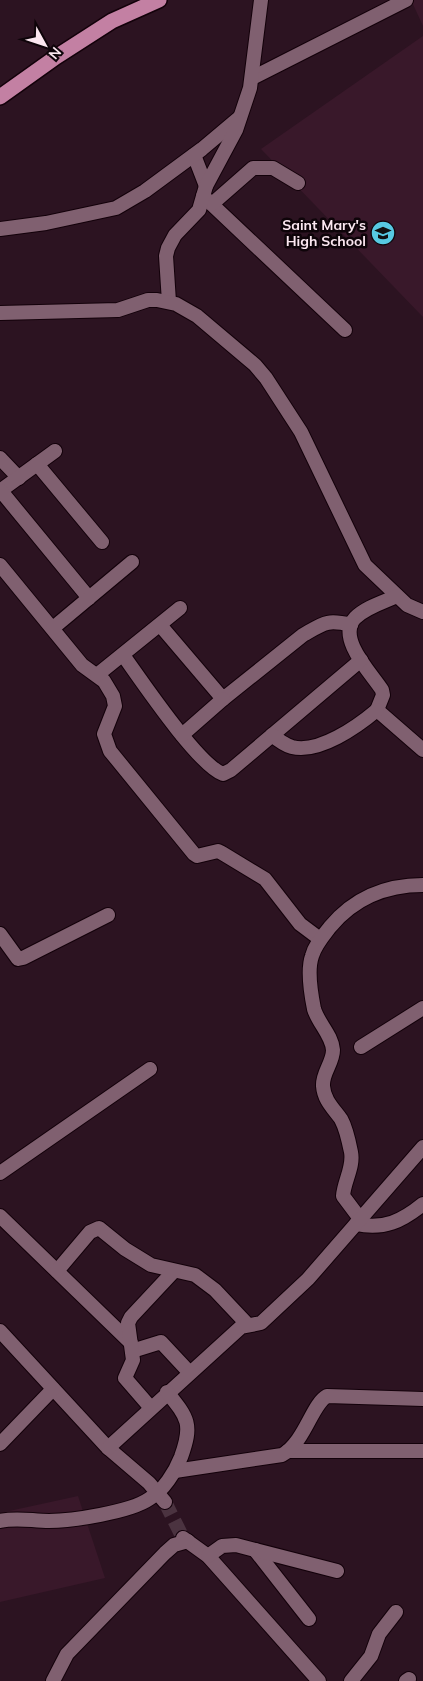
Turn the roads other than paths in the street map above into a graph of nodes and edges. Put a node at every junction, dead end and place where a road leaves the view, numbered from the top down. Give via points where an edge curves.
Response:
1 (159, 0) edge
2 (261, 0) edge
3 (406, 0) edge
4 (252, 78) junction
5 (0, 97) edge
6 (241, 116) junction
7 (194, 155) junction
8 (298, 183) dead end
9 (207, 196) junction
10 (0, 229) edge
11 (169, 302) junction
12 (0, 313) edge
13 (345, 330) dead end
14 (55, 451) dead end
15 (0, 458) edge
16 (37, 464) junction
17 (19, 478) junction
18 (0, 491) edge
19 (102, 542) dead end
20 (132, 562) dead end
21 (0, 565) edge
22 (397, 596) junction
23 (89, 598) junction
24 (180, 608) dead end
25 (423, 612) edge
26 (160, 625) junction
27 (351, 625) junction
28 (53, 628) junction
29 (123, 655) junction
30 (361, 660) junction
31 (97, 676) junction
32 (223, 700) junction
33 (377, 710) junction
34 (182, 734) junction
35 (272, 735) junction
36 (423, 750) edge
37 (423, 885) edge
38 (108, 914) dead end
39 (0, 934) edge
40 (320, 939) junction
41 (423, 1008) edge
42 (362, 1047) dead end
43 (150, 1069) dead end
44 (423, 1147) edge
45 (0, 1173) edge
46 (423, 1204) edge
47 (0, 1216) edge
48 (359, 1222) junction
49 (57, 1271) junction
50 (174, 1271) junction
51 (248, 1325) junction
52 (0, 1331) edge
53 (132, 1347) junction
54 (189, 1372) junction
55 (53, 1389) junction
56 (167, 1392) junction
57 (423, 1399) edge
58 (151, 1408) junction
59 (0, 1444) edge
60 (108, 1448) junction
61 (288, 1451) junction
62 (423, 1452) edge
63 (175, 1471) junction
64 (161, 1497) junction
65 (0, 1521) edge
66 (255, 1550) junction
67 (208, 1556) junction
68 (337, 1571) dead end
69 (396, 1612) dead end
70 (309, 1619) dead end
71 (53, 1681) edge
72 (319, 1681) edge
73 (351, 1681) edge

1 - 5 main road via 112,22
2 - 4 street
3 - 4 street
4 - 6 street
6 - 7 street
6 - 9 street
7 - 9 street
7 - 10 street via 116,208
8 - 9 street via 273,168 253,168
9 - 11 street via 168,248
9 - 13 street
11 - 12 street via 148,300 126,308 82,312
11 - 22 street via 197,316 261,371 301,432 361,560
14 - 16 street
15 - 17 street
16 - 17 street
16 - 19 street
17 - 18 street
18 - 23 street
20 - 23 street
21 - 28 street
22 - 25 street
22 - 27 street via 360,614
23 - 28 street
24 - 26 street
26 - 29 street
26 - 32 street
27 - 30 street via 352,644
27 - 32 street via 331,621 318,626
28 - 31 street via 82,665
29 - 31 street
29 - 34 street
30 - 33 street via 382,690
30 - 35 street
31 - 40 street via 104,681 115,700 114,712 104,734 110,751 194,854 218,851 258,874 300,924
32 - 34 street
33 - 35 street via 344,732 310,747 292,747
33 - 36 street
34 - 35 street via 223,774
37 - 40 street via 407,885 370,894 337,918
38 - 39 street via 24,958 18,958
40 - 48 street via 311,956 313,1000 333,1050 323,1085 327,1101 343,1124 351,1152 343,1196
41 - 42 street
43 - 45 street
44 - 48 street
46 - 48 street via 397,1222 385,1226
47 - 49 street
48 - 51 street via 276,1310 258,1325
49 - 50 street via 90,1232 99,1228 134,1256 156,1267
49 - 53 street
50 - 51 street via 187,1272 205,1282
50 - 53 street via 128,1320
51 - 54 street via 241,1327
52 - 55 street
53 - 54 street via 161,1342
53 - 58 street via 133,1362 125,1378
54 - 56 street
55 - 59 street
55 - 60 street
56 - 58 street
56 - 63 street via 186,1416 189,1427
57 - 61 street via 327,1396 320,1401 305,1431
58 - 60 street
60 - 64 street
61 - 62 street
61 - 63 street via 282,1455
63 - 64 street
64 - 65 street via 96,1515 54,1521 16,1518
66 - 67 street via 227,1544
66 - 68 street
66 - 70 street
67 - 71 street via 186,1540 174,1545 67,1654
67 - 72 street
69 - 73 street via 379,1634 371,1656

